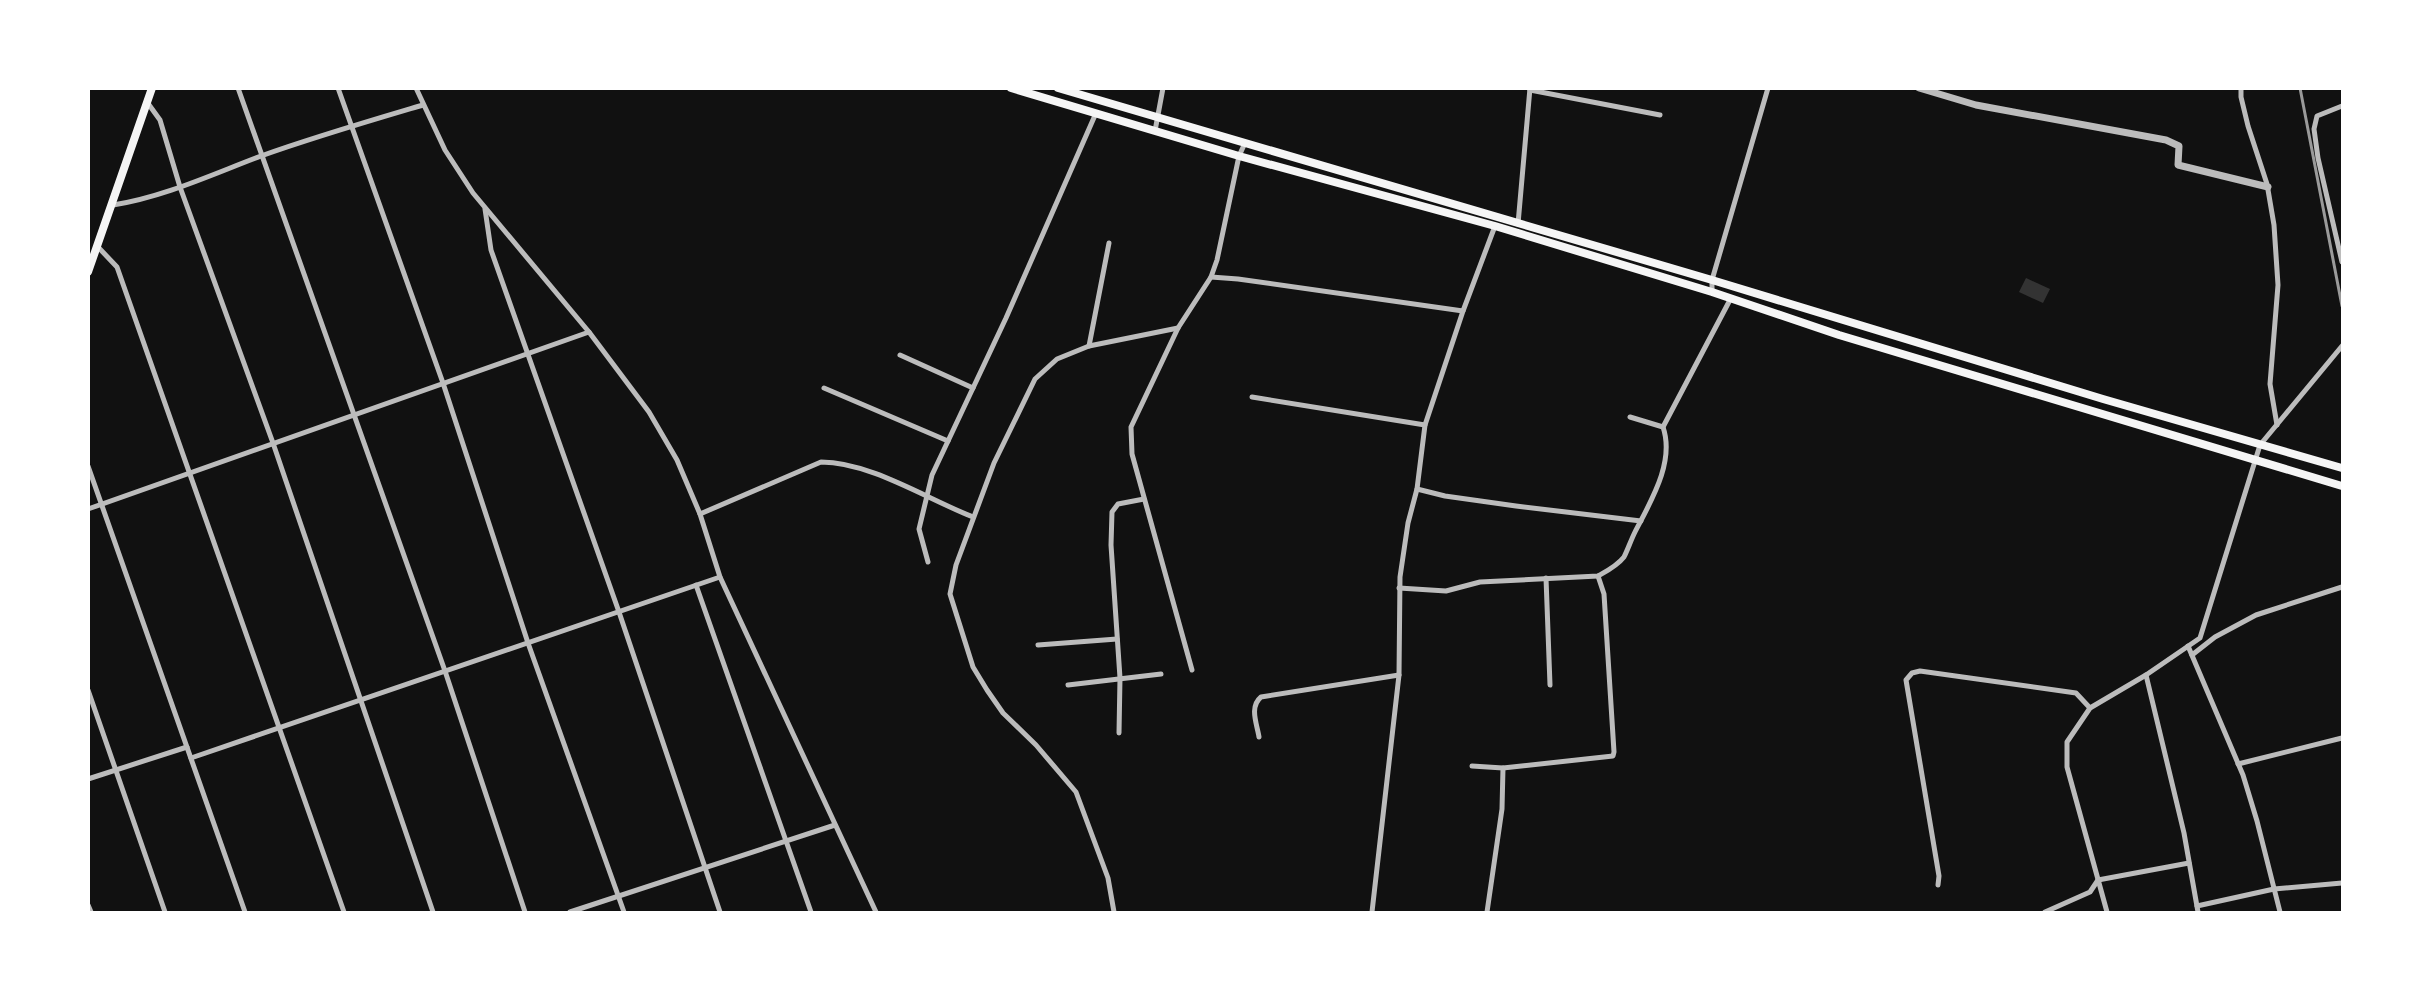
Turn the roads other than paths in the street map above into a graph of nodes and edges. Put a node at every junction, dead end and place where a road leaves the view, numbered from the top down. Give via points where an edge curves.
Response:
1 (152, 88) edge
2 (238, 88) edge
3 (338, 88) edge
4 (416, 88) edge
5 (1011, 88) edge
6 (1058, 88) edge
7 (1163, 88) edge
8 (1768, 88) edge
9 (1919, 88) edge
10 (2241, 88) edge
11 (1530, 89) edge
12 (147, 102) junction
13 (423, 105) junction
14 (2343, 106) edge
15 (1096, 113) junction
16 (1660, 115) dead end
17 (1157, 118) junction
18 (351, 126) junction
19 (1155, 131) junction
20 (1245, 143) junction
21 (262, 156) junction
22 (1239, 156) junction
23 (180, 187) junction
24 (2268, 187) junction
25 (113, 206) junction
26 (485, 207) junction
27 (1518, 224) junction
28 (1495, 226) junction
29 (1109, 243) dead end
30 (98, 247) junction
31 (2343, 261) edge
32 (88, 272) edge
33 (1211, 277) junction
34 (1712, 280) junction
35 (1712, 292) junction
36 (1731, 298) junction
37 (1463, 311) junction
38 (1178, 328) junction
39 (589, 332) junction
40 (1089, 346) junction
41 (2343, 346) edge
42 (528, 353) junction
43 (900, 355) dead end
44 (443, 383) junction
45 (824, 388) dead end
46 (973, 388) junction
47 (1252, 397) dead end
48 (353, 415) junction
49 (1630, 417) dead end
50 (1425, 425) junction
51 (2277, 425) junction
52 (1663, 427) junction
53 (948, 441) junction
54 (273, 443) junction
55 (2260, 445) junction
56 (2256, 460) junction
57 (88, 466) edge
58 (2343, 468) edge
59 (190, 473) junction
60 (2343, 486) edge
61 (1417, 489) junction
62 (925, 496) junction
63 (1144, 499) junction
64 (102, 504) junction
65 (88, 509) edge
66 (700, 514) junction
67 (973, 517) junction
68 (1641, 520) junction
69 (928, 562) dead end
70 (1598, 576) junction
71 (720, 577) junction
72 (1546, 578) junction
73 (696, 585) junction
74 (2343, 587) edge
75 (1400, 588) junction
76 (619, 612) junction
77 (1117, 639) junction
78 (528, 643) junction
79 (1038, 645) dead end
80 (2188, 646) junction
81 (2192, 655) junction
82 (1191, 670) dead end
83 (445, 671) junction
84 (1161, 674) dead end
85 (1399, 675) junction
86 (2146, 675) junction
87 (1119, 678) junction
88 (1068, 685) dead end
89 (1550, 685) dead end
90 (88, 690) edge
91 (361, 700) junction
92 (2090, 708) junction
93 (279, 728) junction
94 (1119, 733) dead end
95 (1259, 737) dead end
96 (2343, 738) edge
97 (187, 747) junction
98 (191, 758) junction
99 (2238, 764) junction
100 (1472, 766) dead end
101 (1503, 768) junction
102 (116, 771) junction
103 (88, 779) edge
104 (835, 825) junction
105 (786, 841) junction
106 (2189, 863) junction
107 (705, 868) junction
108 (2098, 880) junction
109 (2343, 883) edge
110 (1938, 885) dead end
111 (2274, 889) junction
112 (618, 897) junction
113 (88, 905) edge
114 (2197, 909) edge
115 (91, 912) edge
116 (165, 912) edge
117 (245, 912) edge
118 (344, 912) edge
119 (433, 912) edge
120 (525, 912) edge
121 (570, 912) edge
122 (624, 912) edge
123 (720, 912) edge
124 (811, 912) edge
125 (876, 912) edge
126 (1114, 912) edge
127 (1372, 912) edge
128 (1487, 912) edge
129 (2045, 912) edge
130 (2107, 912) edge
131 (2280, 912) edge

1 - 12 main road
2 - 21 street
3 - 18 street
4 - 13 street
5 - 15 main road
6 - 17 main road
7 - 17 street
8 - 34 street
9 - 24 street via 1976,105 2166,140 2179,146 2178,165
10 - 24 street via 2248,126
11 - 16 street
11 - 27 street
12 - 23 street via 160,120
12 - 25 main road
13 - 18 street
13 - 26 street via 444,150
14 - 31 street via 2317,116 2314,129
15 - 19 main road
15 - 46 street
17 - 19 street
17 - 20 main road
18 - 21 street
18 - 44 street
19 - 22 main road
20 - 22 street
20 - 27 main road
21 - 23 street
21 - 48 street
22 - 28 main road
22 - 33 street
23 - 25 street
23 - 54 street
24 - 51 street via 2278,285 2270,384
25 - 30 main road
26 - 39 street
26 - 42 street via 491,250
27 - 34 main road
28 - 35 main road
28 - 37 street
29 - 40 street
30 - 32 main road
30 - 59 street via 117,267
33 - 37 street
33 - 38 street
34 - 35 street
34 - 55 main road
35 - 36 main road
36 - 52 street
36 - 56 main road via 1839,335
37 - 50 street
38 - 40 street
38 - 63 street via 1131,427 1132,454
39 - 42 street
39 - 66 street via 649,411 677,460
40 - 67 street via 1058,359 1035,379 993,463
41 - 51 street
42 - 44 street
42 - 76 street
43 - 46 street
44 - 48 street
44 - 78 street
45 - 53 street
46 - 53 street
47 - 50 street
48 - 54 street
48 - 83 street
49 - 52 street
50 - 61 street
51 - 55 street
52 - 68 street via 1666,448 1662,473
53 - 62 street
54 - 59 street
54 - 91 street
55 - 56 street
55 - 58 main road
56 - 60 main road
56 - 80 street via 2200,638
57 - 64 street
59 - 64 street
59 - 93 street
61 - 68 street via 1516,506
61 - 75 street via 1408,523
62 - 66 street via 841,462 821,462
62 - 67 street
62 - 69 street via 919,529
63 - 77 street via 1118,504 1112,512
63 - 82 street
64 - 65 street
64 - 97 street
66 - 71 street
67 - 126 street via 950,594 973,667 1003,713 1076,792 1108,878
68 - 70 street via 1623,558
70 - 72 street
70 - 101 street via 1604,594 1613,756
71 - 73 street
71 - 104 street
72 - 75 street via 1480,582 1446,591
72 - 89 street
73 - 76 street
73 - 105 street
74 - 81 street via 2256,615 2215,637
75 - 85 street
76 - 78 street
76 - 107 street
77 - 79 street
77 - 87 street
78 - 83 street
78 - 112 street
80 - 81 street
80 - 86 street
81 - 99 street
83 - 91 street
83 - 120 street
84 - 87 street
85 - 95 street via 1261,697 1254,708
85 - 127 street
86 - 92 street
86 - 106 street
87 - 88 street
87 - 94 street
90 - 102 street
91 - 93 street
91 - 119 street
92 - 108 street via 2067,742 2067,767
92 - 110 street via 2076,693 1912,673 1906,680
93 - 98 street
93 - 118 street
96 - 99 street
97 - 98 street
97 - 102 street
98 - 117 street
99 - 111 street
100 - 101 street
101 - 128 street via 1503,809
102 - 103 street
102 - 116 street
104 - 105 street
104 - 125 street
105 - 107 street
105 - 124 street
106 - 108 street
106 - 114 street
107 - 112 street
107 - 123 street
108 - 129 street via 2090,892
108 - 130 street
109 - 111 street
111 - 114 street
111 - 131 street
112 - 121 street
112 - 122 street
113 - 115 street

